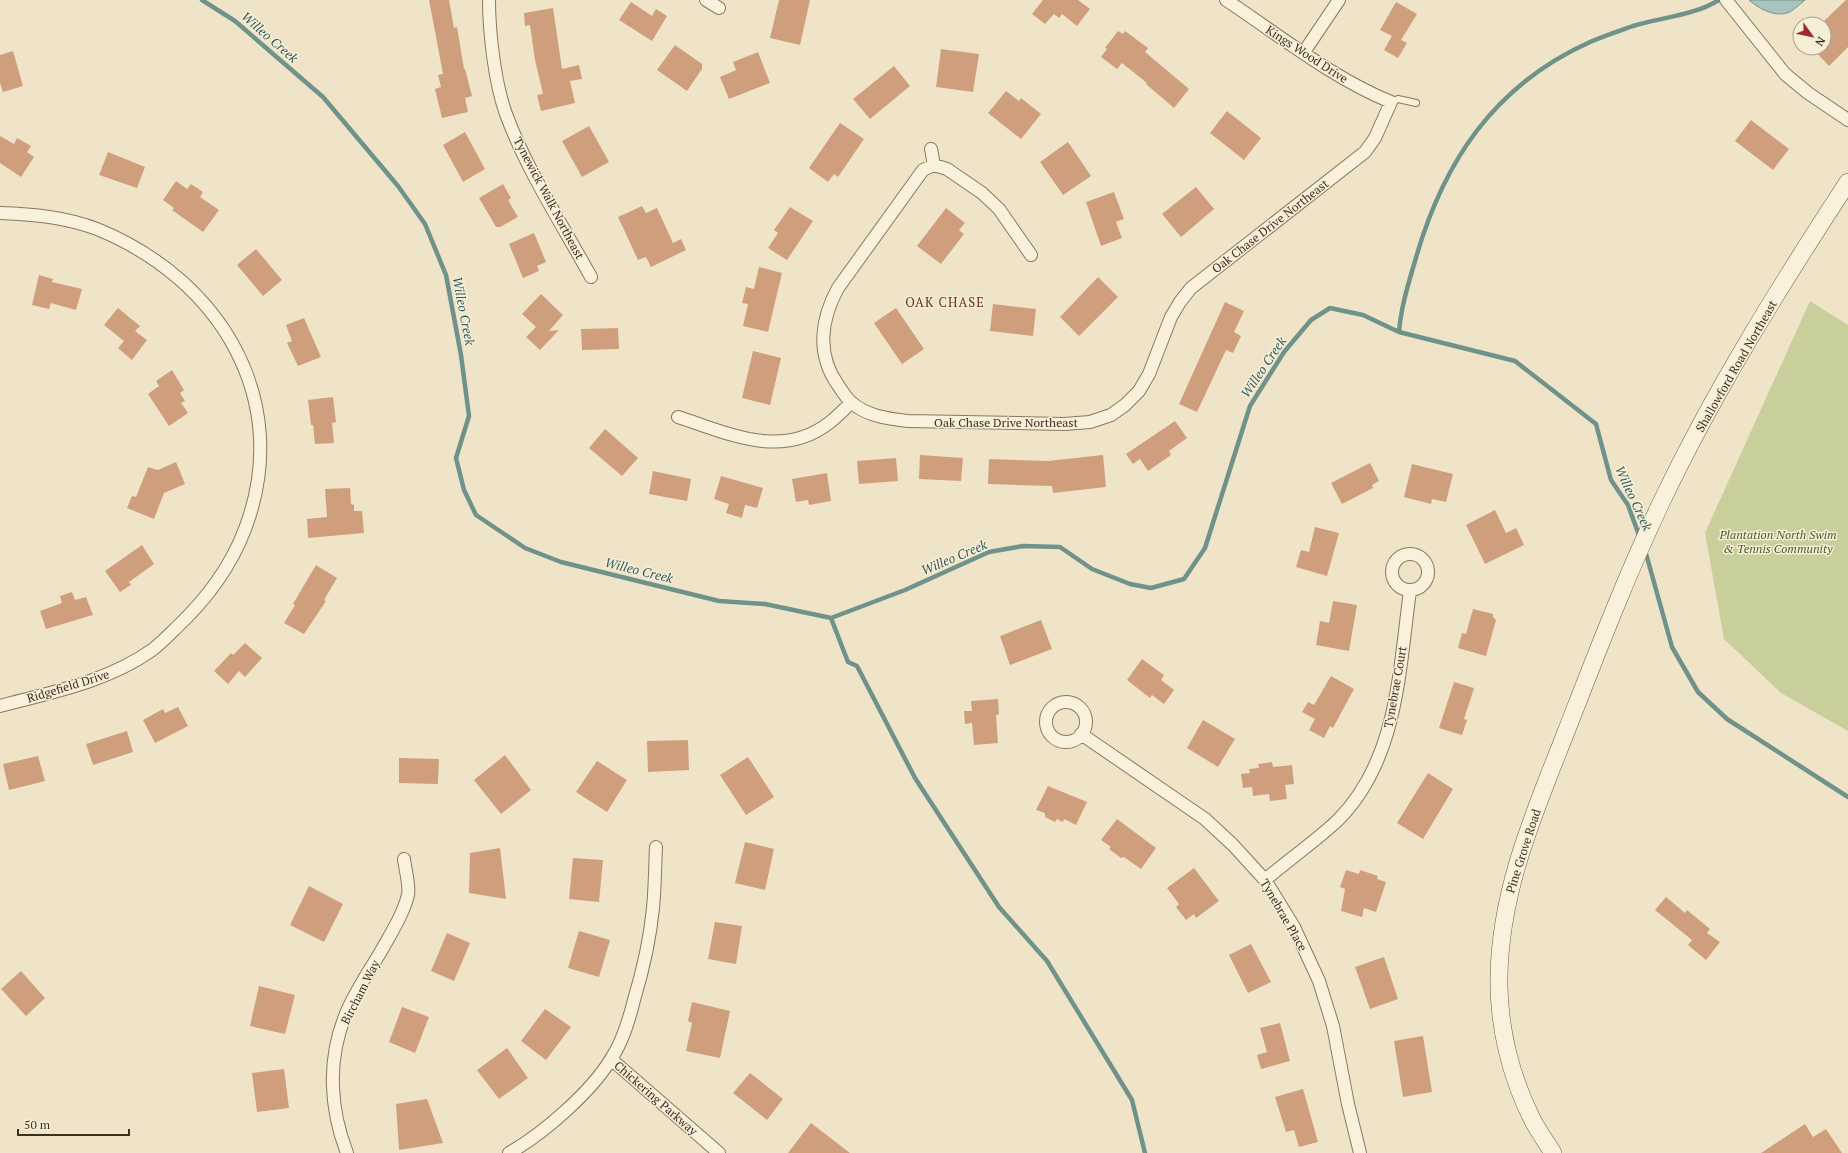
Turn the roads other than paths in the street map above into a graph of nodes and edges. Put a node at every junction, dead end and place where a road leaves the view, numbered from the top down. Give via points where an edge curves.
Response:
1 (489, 0) edge
2 (706, 0) edge
3 (1226, 0) edge
4 (1339, 0) edge
5 (1726, 0) edge
6 (719, 8) dead end
7 (1304, 52) junction
8 (1391, 102) junction
9 (1416, 104) dead end
10 (1848, 120) edge
11 (931, 149) dead end
12 (934, 165) junction
13 (1848, 182) edge
14 (0, 213) edge
15 (1031, 255) dead end
16 (591, 277) dead end
17 (851, 403) junction
18 (678, 417) dead end
19 (1636, 556) joint
20 (1410, 590) dead end
21 (0, 706) edge
22 (1081, 734) dead end
23 (656, 847) dead end
24 (404, 859) dead end
25 (1265, 880) junction
26 (611, 1059) junction
27 (347, 1153) edge
28 (509, 1153) edge
29 (719, 1153) edge
30 (1360, 1153) edge
31 (1553, 1153) edge

1 - 16 street, Tynewick Walk Northeast via 495,64 506,113 524,156
2 - 6 street
3 - 7 street, Kings Wood Drive
4 - 7 street
5 - 10 street via 1785,74 1808,94
7 - 8 street, Kings Wood Drive via 1358,87
8 - 9 lane via 1398,99
8 - 17 street, Oak Chase Drive Northeast via 1375,138 1364,152 1191,288 1171,317 1149,374 1139,391 1111,415 1090,422 1064,424 908,421 887,418
11 - 12 street
12 - 15 street via 947,169 982,194 998,209
12 - 17 street, Oak Chase Drive Northeast via 923,170 914,181 830,302 822,334 823,350 832,378
13 - 19 main road, Shallowford Road Northeast via 1710,408
14 - 21 street, Ridgefield Drive via 28,214 64,220 96,229 159,262 184,281 225,329 240,357 256,410 260,449 252,511 237,551 217,584 194,611 154,649 128,666 99,679
17 - 18 street via 828,424 789,442 770,443 746,439
19 - 31 main road, Pine Grove Road via 1528,830 1517,862 1504,918 1498,978 1507,1048 1516,1082 1533,1121
20 - 25 street, Tynebrae Court via 1394,710 1376,766 1338,820
22 - 25 street, Tynebrae Place via 1205,819
23 - 26 street via 653,908 644,964 626,1029
24 - 27 street, Bircham Way via 408,894 396,923 345,1016 336,1047 332,1075 334,1107
25 - 30 street, Tynebrae Place via 1294,927 1319,981 1333,1026
26 - 28 street via 569,1107
26 - 29 street, Chickering Parkway

